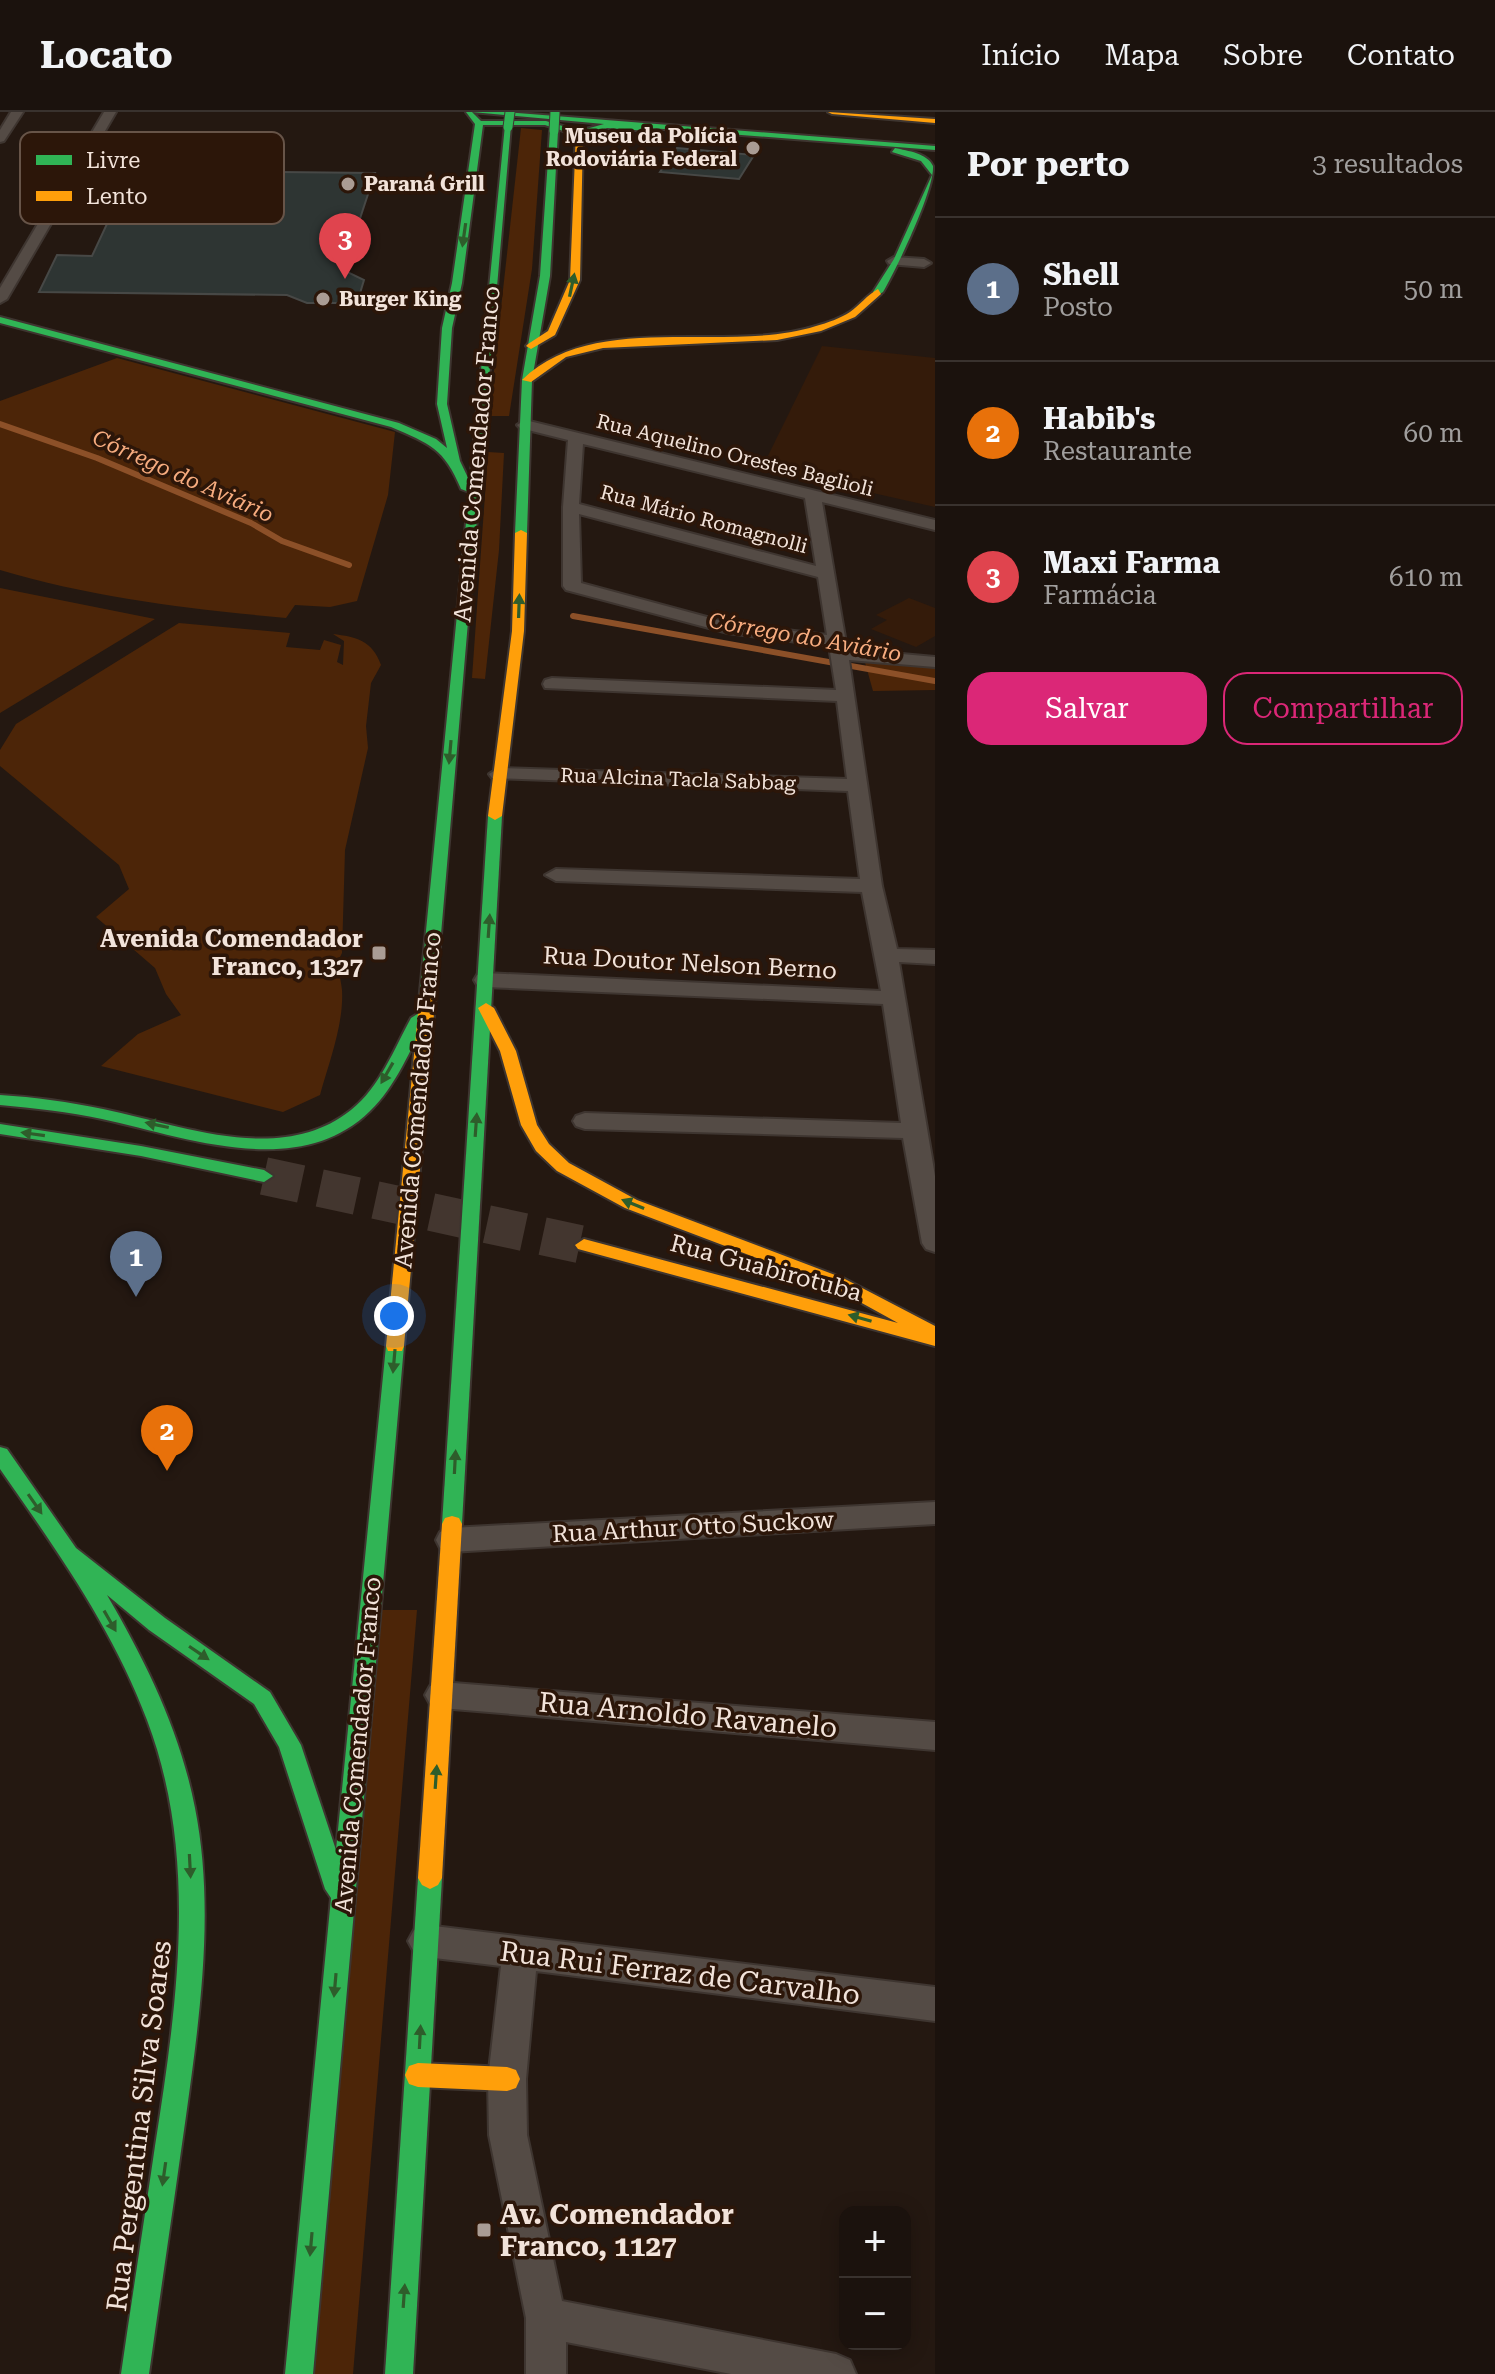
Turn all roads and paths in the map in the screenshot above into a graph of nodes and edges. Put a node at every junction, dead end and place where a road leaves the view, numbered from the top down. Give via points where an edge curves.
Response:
1 (17, 112) edge
2 (110, 112) edge
3 (463, 112) edge
4 (702, 112) edge
5 (816, 112) edge
6 (832, 112) edge
7 (478, 117) edge
8 (509, 119) edge
9 (554, 121) edge
10 (935, 121) edge
11 (628, 122) junction
12 (935, 131) edge
13 (98, 132) edge
14 (579, 134) junction
15 (716, 135) junction
16 (0, 139) edge
17 (895, 150) junction
18 (935, 151) edge
19 (935, 175) edge
20 (44, 224) edge
21 (896, 258) junction
22 (925, 260) dead end
23 (0, 299) edge
24 (491, 307) junction
25 (539, 309) junction
26 (0, 320) edge
27 (559, 322) junction
28 (634, 341) junction
29 (531, 346) junction
30 (446, 363) junction
31 (527, 380) junction
32 (427, 411) junction
33 (371, 418) junction
34 (525, 425) junction
35 (576, 437) junction
36 (455, 461) junction
37 (813, 495) junction
38 (473, 505) junction
39 (571, 507) junction
40 (935, 525) edge
41 (826, 574) junction
42 (839, 652) junction
43 (935, 662) edge
44 (552, 684) dead end
45 (845, 691) junction
46 (499, 774) junction
47 (856, 785) junction
48 (556, 875) dead end
49 (871, 886) junction
50 (887, 955) junction
51 (935, 957) edge
52 (485, 980) junction
53 (893, 998) junction
54 (484, 1004) junction
55 (426, 1005) junction
56 (0, 1100) edge
57 (585, 1121) dead end
58 (0, 1129) edge
59 (914, 1131) junction
60 (264, 1176) tunnel mouth
61 (935, 1243) edge
62 (584, 1245) tunnel mouth
63 (935, 1337) edge
64 (0, 1454) edge
65 (935, 1513) edge
66 (451, 1540) junction
67 (71, 1554) junction
68 (441, 1695) junction
69 (935, 1736) edge
70 (343, 1907) junction
71 (426, 1941) junction
72 (520, 1953) junction
73 (935, 2004) edge
74 (418, 2075) junction
75 (507, 2079) junction
76 (546, 2318) junction
77 (135, 2374) edge
78 (299, 2374) edge
79 (399, 2374) edge
80 (546, 2374) edge
81 (836, 2374) edge

1 - 16 street
2 - 13 street
3 - 7 main road
4 - 12 main road
5 - 12 main road
6 - 10 main road
7 - 11 main road
7 - 14 main road via 550,124
7 -> 30 main road
8 - 24 main road, Avenida Comendador Franco
9 - 25 main road, Avenida Comendador Franco
11 - 15 main road
11 - 18 main road
14 - 15 main road via 607,126
27 -> 14 main road, Avenida Comendador Franco via 575,280
15 - 17 main road
17 - 18 main road
17 - 19 main road via 922,157
19 - 21 main road
20 - 23 street
21 - 22 street
21 - 28 main road via 871,301 855,315 819,329 764,337
24 - 30 main road via 465,350
24 - 38 main road, Avenida Comendador Franco
25 - 27 main road
25 - 29 main road, Avenida Comendador Franco
26 - 33 main road
27 - 28 main road
27 - 29 main road, Avenida Comendador Franco
28 - 31 main road via 566,354
29 - 31 main road, Avenida Comendador Franco
30 - 32 main road
31 - 34 main road, Avenida Comendador Franco
32 - 33 main road
32 - 36 main road
33 - 36 main road via 424,436
34 - 35 street, Rua Aquelino Orestes Baglioli
46 -> 34 main road, Avenida Comendador Franco via 518,631
35 - 37 street, Rua Aquelino Orestes Baglioli
35 - 39 street
36 - 38 main road
37 - 40 street, Rua Aquelino Orestes Baglioli
37 - 41 street
38 -> 55 main road, Avenida Comendador Franco
39 - 41 street, Rua Mário Romagnolli
39 - 42 street via 572,586
41 - 42 street
42 - 43 street
42 - 45 street
44 - 45 street
45 - 47 street
46 - 47 street, Rua Alcina Tacla Sabbag
52 -> 46 main road, Avenida Comendador Franco
47 - 49 street
48 - 49 street
49 - 50 street
50 - 51 street
50 - 53 street
52 - 53 street, Rua Doutor Nelson Berno
52 - 54 main road, Avenida Comendador Franco
53 - 59 street
63 -> 54 main road via 824,1277 620,1198 562,1166 530,1129 508,1050
66 -> 54 main road, Avenida Comendador Franco
55 -> 56 main road via 375,1094 357,1115 310,1139 216,1138
55 -> 70 main road, Avenida Comendador Franco
57 - 59 street
60 -> 58 main road
59 - 61 street
63 -> 62 main road, Rua Guabirotuba
64 -> 67 main road, Rua Pergentina Silva Soares
65 - 66 street, Rua Arthur Otto Suckow
66 - 68 main road, Avenida Comendador Franco
67 -> 70 main road via 157,1624 262,1698 290,1745
67 -> 77 main road, Rua Pergentina Silva Soares via 129,1655 165,1738 185,1810 191,1863 187,1996
68 - 69 street, Rua Arnoldo Ravanelo
71 -> 68 main road, Avenida Comendador Franco
70 -> 78 main road, Avenida Comendador Franco
71 - 72 street, Rua Rui Ferraz de Carvalho
74 -> 71 main road, Avenida Comendador Franco
72 - 73 street, Rua Rui Ferraz de Carvalho
72 - 75 street
74 - 75 main road
79 -> 74 main road, Avenida Comendador Franco
75 - 76 street via 508,2135
76 - 80 street
76 - 81 street

